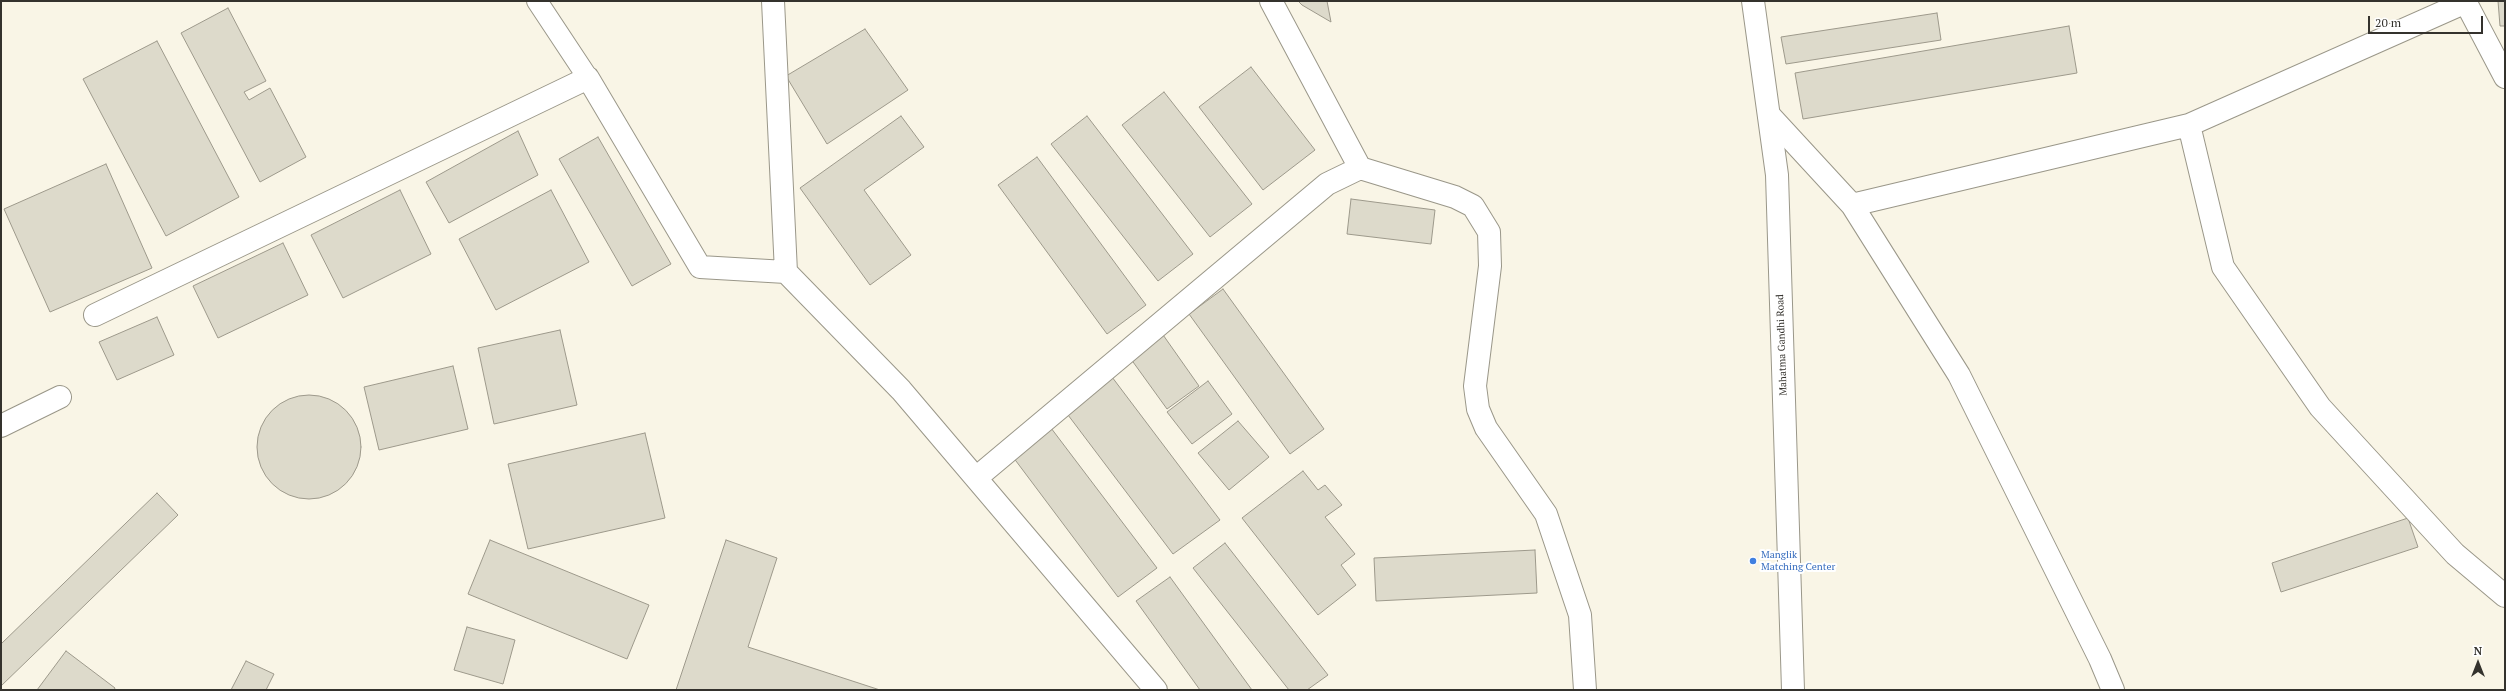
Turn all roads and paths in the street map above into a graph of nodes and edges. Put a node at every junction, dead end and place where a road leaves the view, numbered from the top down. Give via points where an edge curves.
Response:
1 (537, 1) edge
2 (773, 1) edge
3 (1271, 1) edge
4 (1753, 1) edge
5 (2466, 1) edge
6 (2505, 77) edge
7 (588, 78) junction
8 (1769, 115) junction
9 (2188, 124) junction
10 (1360, 168) junction
11 (1852, 205) junction
12 (786, 272) junction
13 (95, 315) dead end
14 (60, 397) dead end
15 (1, 426) edge
16 (976, 478) junction
17 (2505, 596) edge
18 (1156, 690) edge
19 (1585, 690) edge
20 (1793, 690) edge
21 (2113, 690) edge

1 - 7 lane
2 - 12 street
3 - 10 street
4 - 8 street, Mahatma Gandhi Road
5 - 6 street
5 - 9 street
7 - 12 street via 700,266
7 - 13 street
8 - 11 street
8 - 20 street, Mahatma Gandhi Road via 1777,175
9 - 11 street
9 - 17 street via 2223,266 2320,407 2455,554
10 - 16 street via 1327,184
10 - 19 street via 1455,197 1473,206 1489,232 1490,266 1475,386 1478,408 1486,428 1546,514 1580,615
11 - 21 street via 1959,375
12 - 16 street via 901,390
14 - 15 street
16 - 18 street

